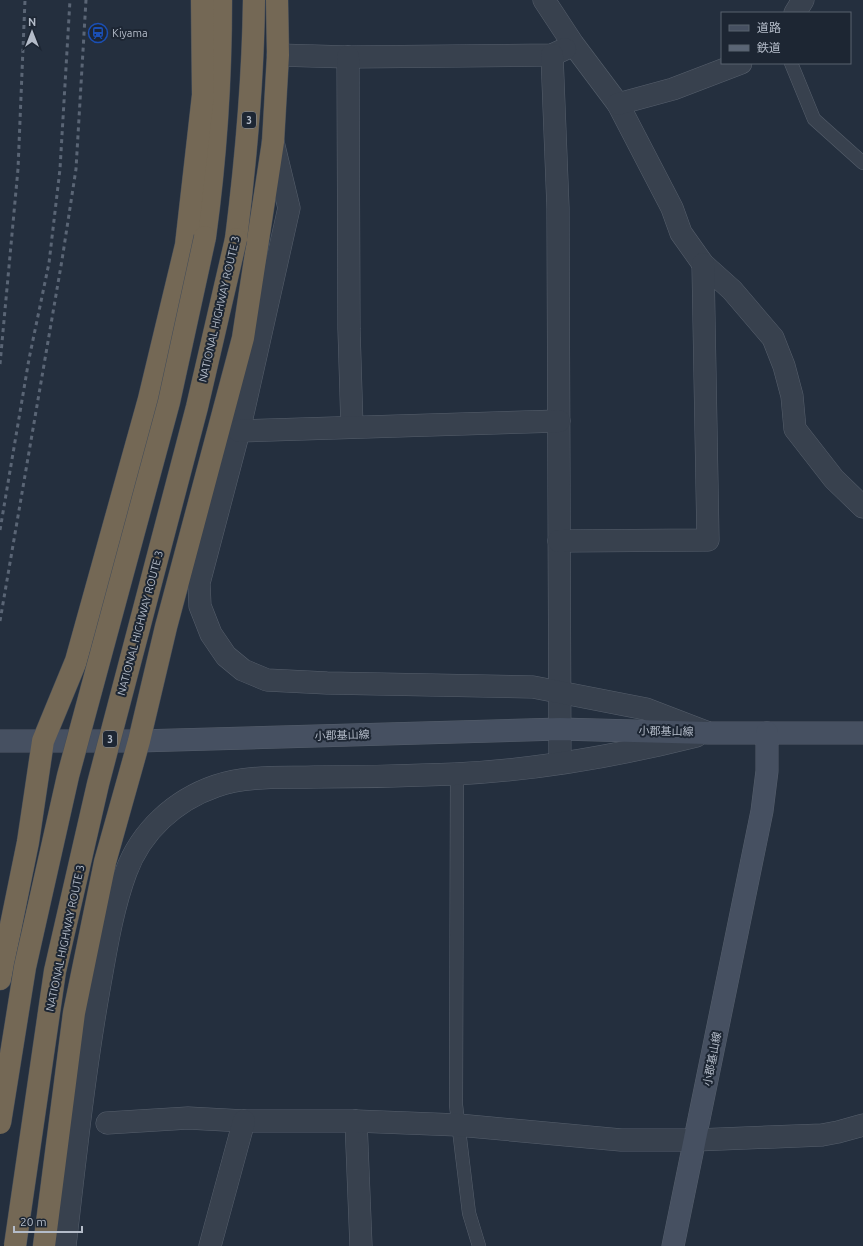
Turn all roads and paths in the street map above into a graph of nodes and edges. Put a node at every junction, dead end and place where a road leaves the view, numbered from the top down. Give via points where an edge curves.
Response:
1 (202, 0) edge
2 (221, 0) edge
3 (254, 0) edge
4 (277, 0) edge
5 (544, 0) edge
6 (803, 0) edge
7 (796, 12) edge
8 (573, 44) junction
9 (278, 55) junction
10 (552, 55) junction
11 (348, 57) junction
12 (738, 64) edge
13 (791, 64) edge
14 (618, 104) junction
15 (273, 142) junction
16 (863, 163) edge
17 (703, 264) junction
18 (559, 421) junction
19 (352, 427) junction
20 (239, 431) junction
21 (863, 507) edge
22 (559, 541) junction
23 (560, 693) junction
24 (560, 729) junction
25 (708, 732) junction
26 (767, 733) junction
27 (863, 733) edge
28 (0, 741) edge
29 (43, 741) junction
30 (139, 741) junction
31 (560, 763) junction
32 (457, 773) junction
33 (0, 979) edge
34 (244, 1121) junction
35 (356, 1121) junction
36 (0, 1123) edge
37 (107, 1123) dead end
38 (458, 1125) junction
39 (863, 1125) edge
40 (696, 1140) junction
41 (15, 1246) edge
42 (44, 1246) edge
43 (65, 1246) edge
44 (210, 1246) edge
45 (361, 1246) edge
46 (479, 1246) edge
47 (673, 1246) edge

1 - 29 highway via 203,95 186,245 149,399 76,661
2 - 36 highway, bridge via 221,57 215,164 206,237 169,402 68,776 25,967
3 - 41 highway, NATIONAL HIGHWAY ROUTE 3 / 3, bridge via 247,146 236,239 197,407 98,784 55,971
4 - 9 highway
5 - 8 street
6 - 7 street
8 - 10 street
8 - 14 street
9 - 11 street
9 - 15 highway
10 - 11 street
10 - 18 street via 558,208
11 - 19 street
12 - 14 street via 673,89
13 - 16 lane via 814,119
14 - 17 street via 672,208 681,233
15 - 20 street via 289,208
15 - 30 highway via 243,338 166,627
17 - 21 street via 732,290 773,338 792,396 795,429 834,478
17 - 22 street via 708,540
18 - 19 street
18 - 22 street
19 - 20 street
20 - 23 street via 199,583 200,606 211,634 226,656 243,670 267,680 533,687
22 - 23 street
23 - 24 street
23 - 25 street via 646,710
24 - 25 main road, 小郡基山線
24 - 30 main road, 小郡基山線
24 - 31 street
25 - 26 main road, 小郡基山線
25 - 31 street via 653,747
26 - 27 main road
26 - 40 main road, 小郡基山線 via 767,771 762,811
28 - 29 main road, 小郡基山線
29 - 30 main road, 小郡基山線
29 - 33 highway via 28,842
30 - 42 highway via 104,862 74,1014
31 - 32 street
32 - 38 lane
32 - 43 street via 255,778 218,785 187,798 163,816 146,834 126,871 110,927 90,1043
34 - 35 street
34 - 37 street via 188,1118
34 - 44 street
35 - 38 street
35 - 45 street
38 - 40 street via 621,1140
38 - 46 lane via 469,1213
39 - 40 street via 822,1135
40 - 47 main road, 小郡基山線

